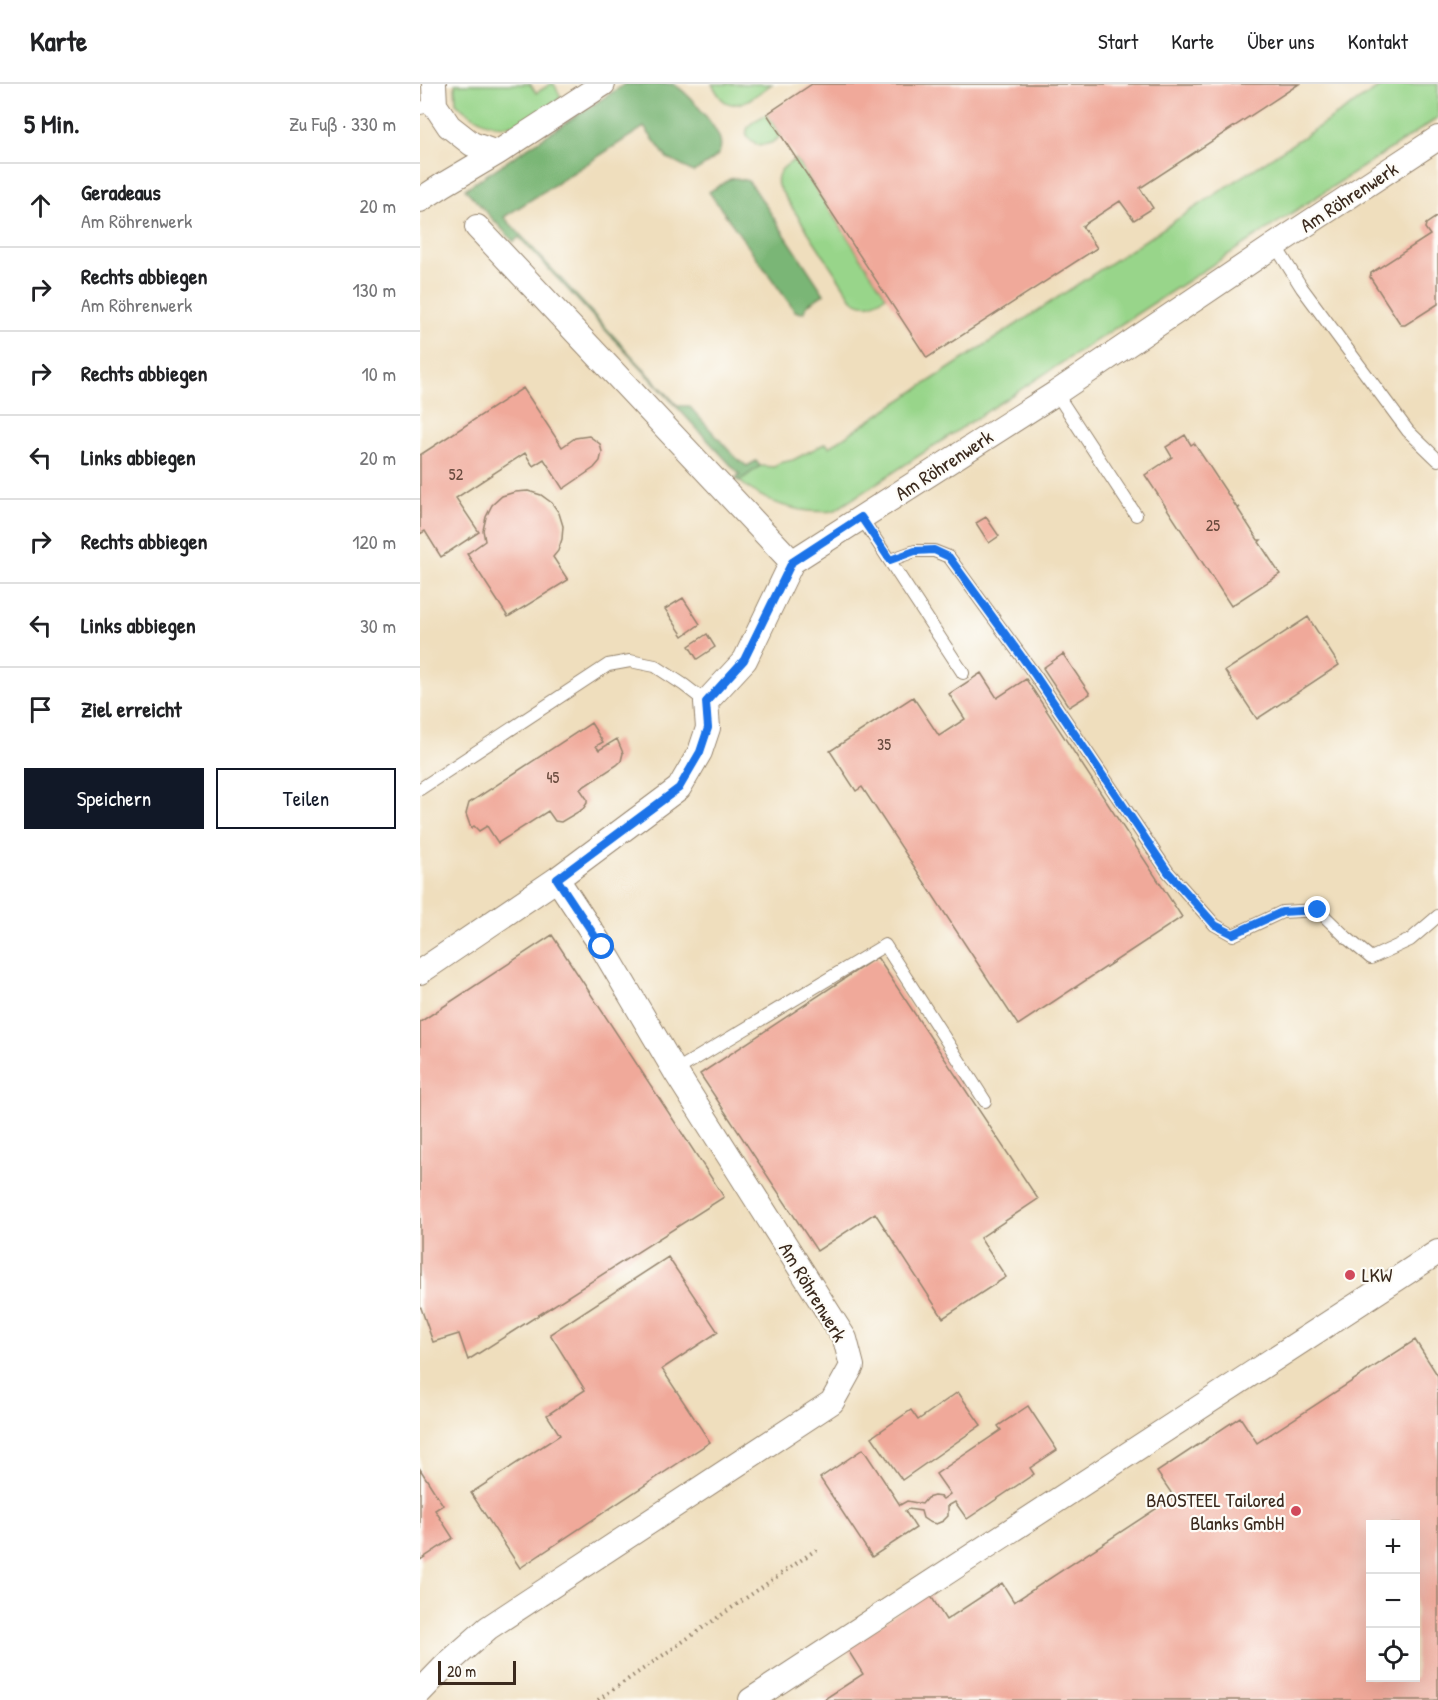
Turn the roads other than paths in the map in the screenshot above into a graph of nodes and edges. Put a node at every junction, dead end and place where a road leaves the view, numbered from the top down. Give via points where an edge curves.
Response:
1 (603, 84) edge
2 (430, 99) edge
3 (1438, 138) edge
4 (497, 153) junction
5 (420, 200) edge
6 (477, 227) dead end
7 (1275, 245) junction
8 (1056, 393) junction
9 (1438, 460) edge
10 (1136, 515) dead end
11 (861, 517) junction
12 (890, 560) junction
13 (792, 562) junction
14 (963, 674) dead end
15 (706, 702) junction
16 (420, 789) edge
17 (557, 879) junction
18 (1438, 916) edge
19 (420, 972) edge
20 (675, 1071) junction
21 (985, 1101) dead end
22 (1438, 1252) edge
23 (420, 1692) edge
24 (751, 1700) edge

1 - 4 street
2 - 4 street via 449,126 472,144
3 - 7 street, Am Röhrenwerk
4 - 5 street
6 - 13 street
7 - 8 street, Am Röhrenwerk
7 - 9 lane via 1302,288 1408,431
8 - 10 lane
8 - 11 street, Am Röhrenwerk
11 - 12 lane
11 - 13 street, Am Röhrenwerk
12 - 14 lane
12 - 18 lane via 915,551 934,550 949,557 1035,675 1168,872 1215,925 1233,934 1282,912 1318,910 1371,958 1410,940
13 - 15 street via 744,660
15 - 16 lane via 655,666 630,661 608,665
15 - 17 street via 708,728 700,752 679,788
17 - 19 street
17 - 20 street, Am Röhrenwerk
20 - 21 lane via 885,945
20 - 23 street, Am Röhrenwerk via 845,1339 852,1366 832,1402 489,1628
22 - 24 street

